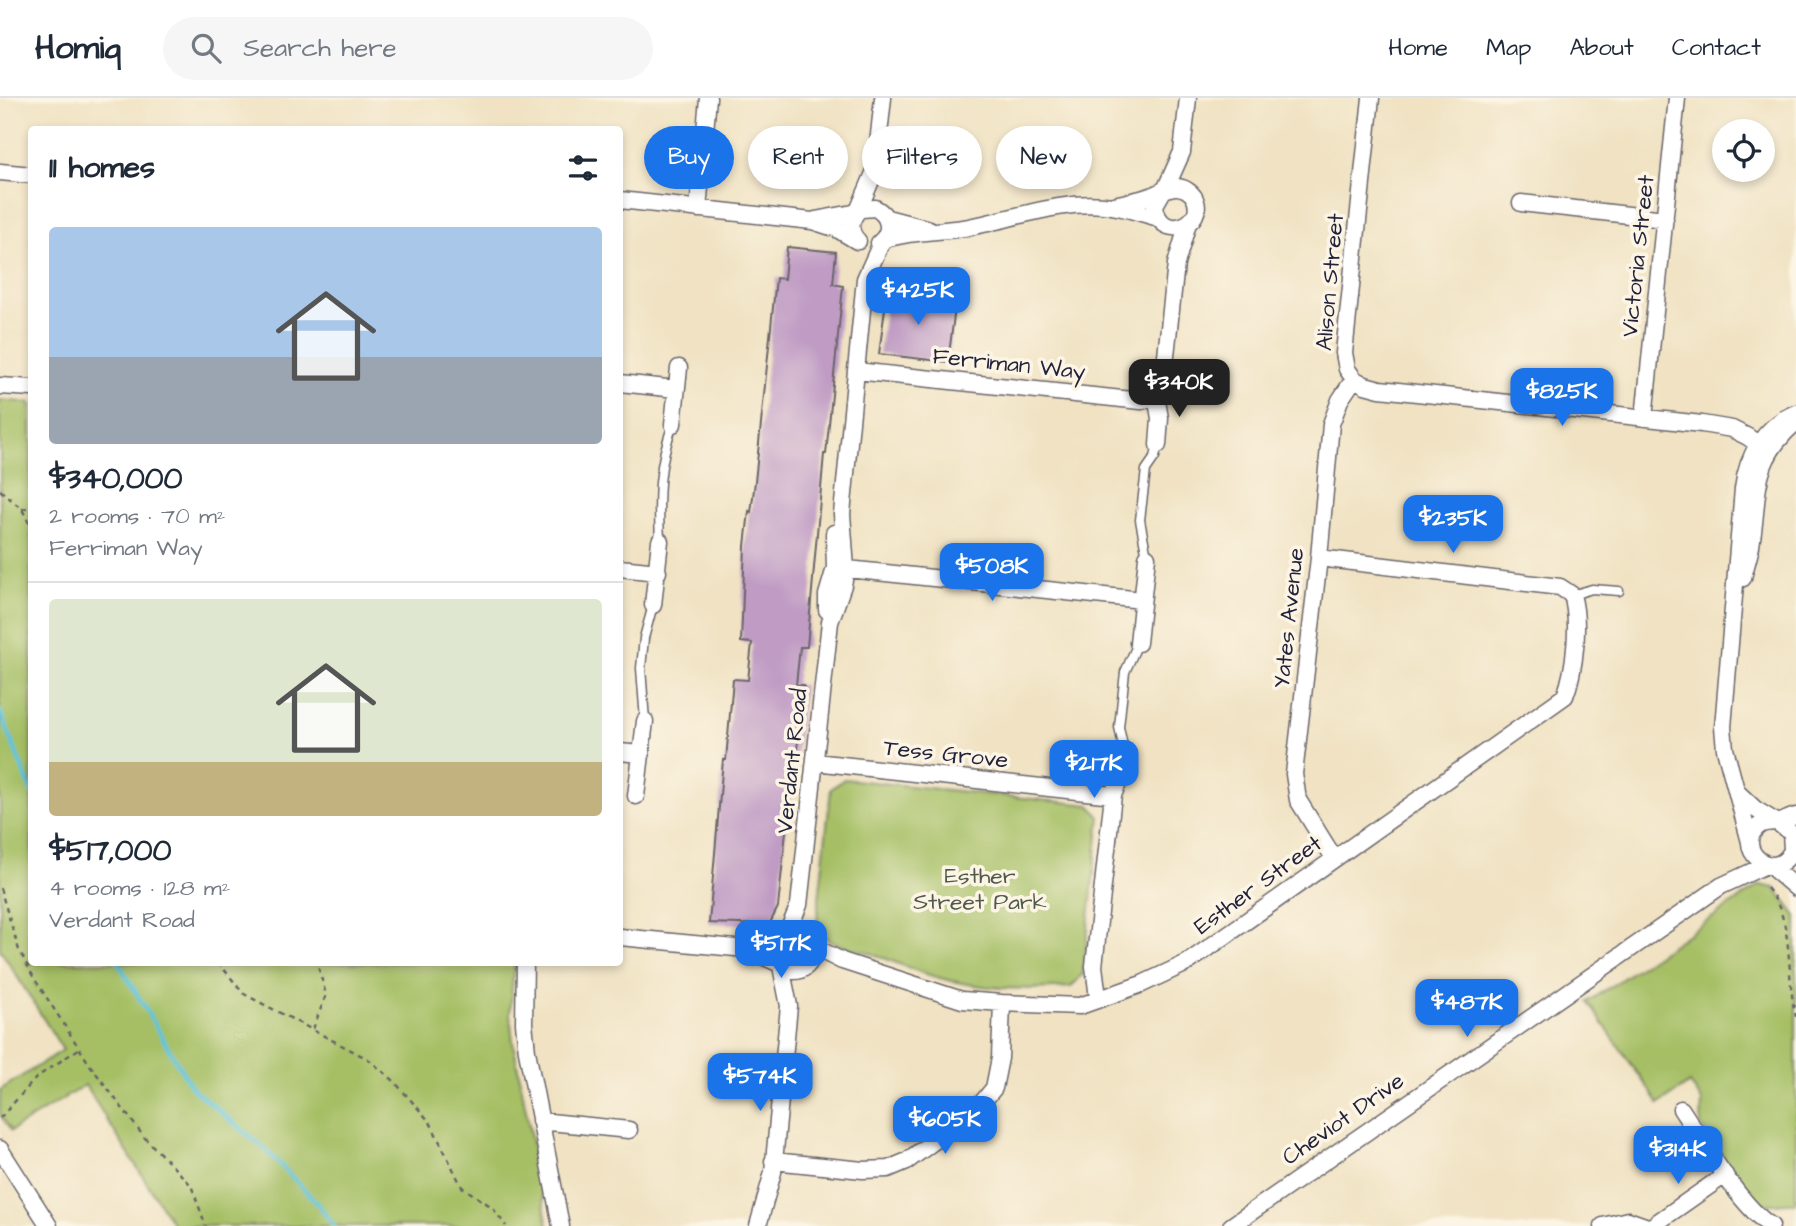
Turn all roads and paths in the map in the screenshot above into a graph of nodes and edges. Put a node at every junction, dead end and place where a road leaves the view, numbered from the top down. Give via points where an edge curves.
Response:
1 (708, 98) edge
2 (883, 98) edge
3 (1188, 98) edge
4 (1371, 98) edge
5 (1677, 98) edge
6 (880, 126) edge
7 (1182, 152) junction
8 (0, 172) edge
9 (28, 175) edge
10 (868, 189) edge
11 (879, 189) edge
12 (1164, 190) junction
13 (1194, 197) junction
14 (623, 200) edge
15 (1521, 203) dead end
16 (1111, 206) junction
17 (698, 209) junction
18 (858, 212) junction
19 (887, 218) junction
20 (1665, 219) junction
21 (812, 221) junction
22 (1161, 221) junction
23 (1188, 223) junction
24 (931, 230) junction
25 (883, 240) junction
26 (857, 241) junction
27 (1176, 264) junction
28 (865, 279) junction
29 (679, 368) dead end
30 (856, 371) junction
31 (1354, 379) junction
32 (623, 383) edge
33 (0, 386) edge
34 (28, 388) edge
35 (677, 389) junction
36 (1156, 396) junction
37 (1796, 413) edge
38 (1644, 418) junction
39 (1796, 422) edge
40 (673, 424) joint
41 (1158, 445) joint
42 (1763, 449) junction
43 (0, 490) edge
44 (28, 508) edge
45 (22, 509) junction
46 (28, 521) edge
47 (660, 541) joint
48 (1147, 556) joint
49 (1319, 558) junction
50 (623, 568) edge
51 (841, 568) junction
52 (658, 572) junction
53 (1619, 591) dead end
54 (1572, 595) junction
55 (1142, 600) junction
56 (653, 606) joint
57 (1138, 643) joint
58 (645, 721) joint
59 (623, 752) edge
60 (640, 754) junction
61 (1126, 760) joint
62 (815, 762) junction
63 (1735, 789) junction
64 (1113, 795) junction
65 (636, 796) dead end
66 (1796, 816) edge
67 (1778, 823) junction
68 (1794, 841) edge
69 (1750, 843) junction
70 (1334, 858) junction
71 (1796, 860) edge
72 (1769, 865) junction
73 (1721, 886) junction
74 (0, 888) edge
75 (1768, 888) dead end
76 (1796, 888) edge
77 (799, 905) junction
78 (623, 937) edge
79 (783, 939) junction
80 (808, 943) junction
81 (746, 949) junction
82 (842, 961) junction
83 (780, 965) junction
84 (221, 966) edge
85 (318, 966) edge
86 (525, 966) edge
87 (806, 966) junction
88 (1098, 998) junction
89 (1002, 1003) junction
90 (789, 1006) junction
91 (1796, 1017) edge
92 (313, 1029) junction
93 (80, 1048) junction
94 (1681, 1109) dead end
95 (0, 1118) edge
96 (540, 1121) junction
97 (629, 1130) dead end
98 (0, 1149) edge
99 (773, 1161) junction
100 (1725, 1175) junction
101 (1228, 1225) edge
102 (49, 1226) edge
103 (206, 1226) edge
104 (506, 1226) edge
105 (561, 1226) edge
106 (758, 1226) edge
107 (1603, 1226) edge
108 (1645, 1226) edge
109 (1652, 1226) edge
110 (1771, 1226) edge

1 - 17 street
2 - 6 street
3 - 7 street
4 - 31 street, Alison Street via 1344,353
5 - 20 street, Victoria Street
7 - 12 street
7 - 13 street
8 - 9 street
10 - 18 street
11 - 19 street
12 - 13 street via 1184,188
12 - 16 street
12 - 22 street via 1156,205
13 - 23 street via 1196,211
14 - 17 street
15 - 20 street
16 - 22 street
16 - 24 street via 1052,209 959,229
17 - 21 street
18 - 19 street via 876,208
18 - 21 street
18 - 26 street via 850,224
19 - 24 street
19 - 25 street
20 - 38 street, Victoria Street
21 - 26 street
22 - 23 street via 1175,228
22 - 27 street
23 - 27 street
24 - 25 street
25 - 26 street via 870,245
25 - 28 street, Verdant Road
26 - 28 street, Verdant Road
27 - 36 street via 1163,383
28 - 30 street, Verdant Road
29 - 35 street
30 - 36 street, Ferriman Way via 1141,401
30 - 51 street, Verdant Road
31 - 38 street, Alison Street via 1364,386 1405,393
31 - 49 street, Yates Avenue via 1331,424
32 - 35 street
33 - 34 street
35 - 40 street
36 - 41 street
37 - 42 street via 1780,421
38 - 42 street, Alison Street via 1732,429
39 - 42 street
40 - 47 lane via 663,451
41 - 48 lane via 1146,470 1140,520
42 - 63 street via 1745,472 1723,727
43 - 45 path
44 - 45 path
45 - 46 path
47 - 52 street
48 - 55 street
49 - 54 street via 1547,584
49 - 70 street, Yates Avenue via 1294,774 1298,800
50 - 52 street
51 - 55 street
51 - 62 street, Verdant Road via 843,585 830,622
52 - 56 street
53 - 54 lane via 1592,589
54 - 70 street, Esther Street via 1576,619 1565,696
55 - 57 street
56 - 58 lane via 641,667
57 - 61 lane via 1125,671 1119,727
58 - 60 street
59 - 60 street
60 - 65 street
61 - 64 street
62 - 64 street, Tess Grove
62 - 77 street, Verdant Road
63 - 67 street
63 - 69 street
64 - 88 street via 1094,967
66 - 67 street
67 - 68 street via 1789,830
67 - 69 street via 1758,827
68 - 71 street
68 - 72 street via 1785,860
69 - 72 street via 1756,858
69 - 73 street, Cheviot Drive
70 - 88 street, Esther Street via 1186,963
72 - 73 street, Cheviot Drive
72 - 76 street
73 - 101 street, Cheviot Drive
74 - 93 path via 19,950
75 - 91 path via 1787,923
77 - 79 street, Verdant Road
77 - 80 street, Verdant Road
78 - 81 street
79 - 80 street via 797,936
79 - 81 street
79 - 83 street via 776,951
80 - 82 street, Esther Street
80 - 87 street via 812,955
81 - 83 street
82 - 87 street, Esther Street
82 - 89 street, Esther Street via 962,1000
83 - 87 street via 792,971
83 - 90 street
84 - 92 path via 244,994
85 - 92 path via 326,995
86 - 96 street via 524,1023
87 - 90 street
88 - 89 street, Esther Street via 1080,1006
89 - 99 street via 994,1088 976,1110 906,1161 888,1169 863,1170
90 - 99 street
92 - 104 path via 368,1059 393,1080 430,1122 462,1187 492,1207
93 - 95 path via 37,1077
93 - 103 path via 144,1137 191,1185
94 - 100 street
96 - 97 street
96 - 105 street
98 - 102 street
99 - 106 street
100 - 109 street
100 - 110 street
107 - 108 street via 1628,1220

